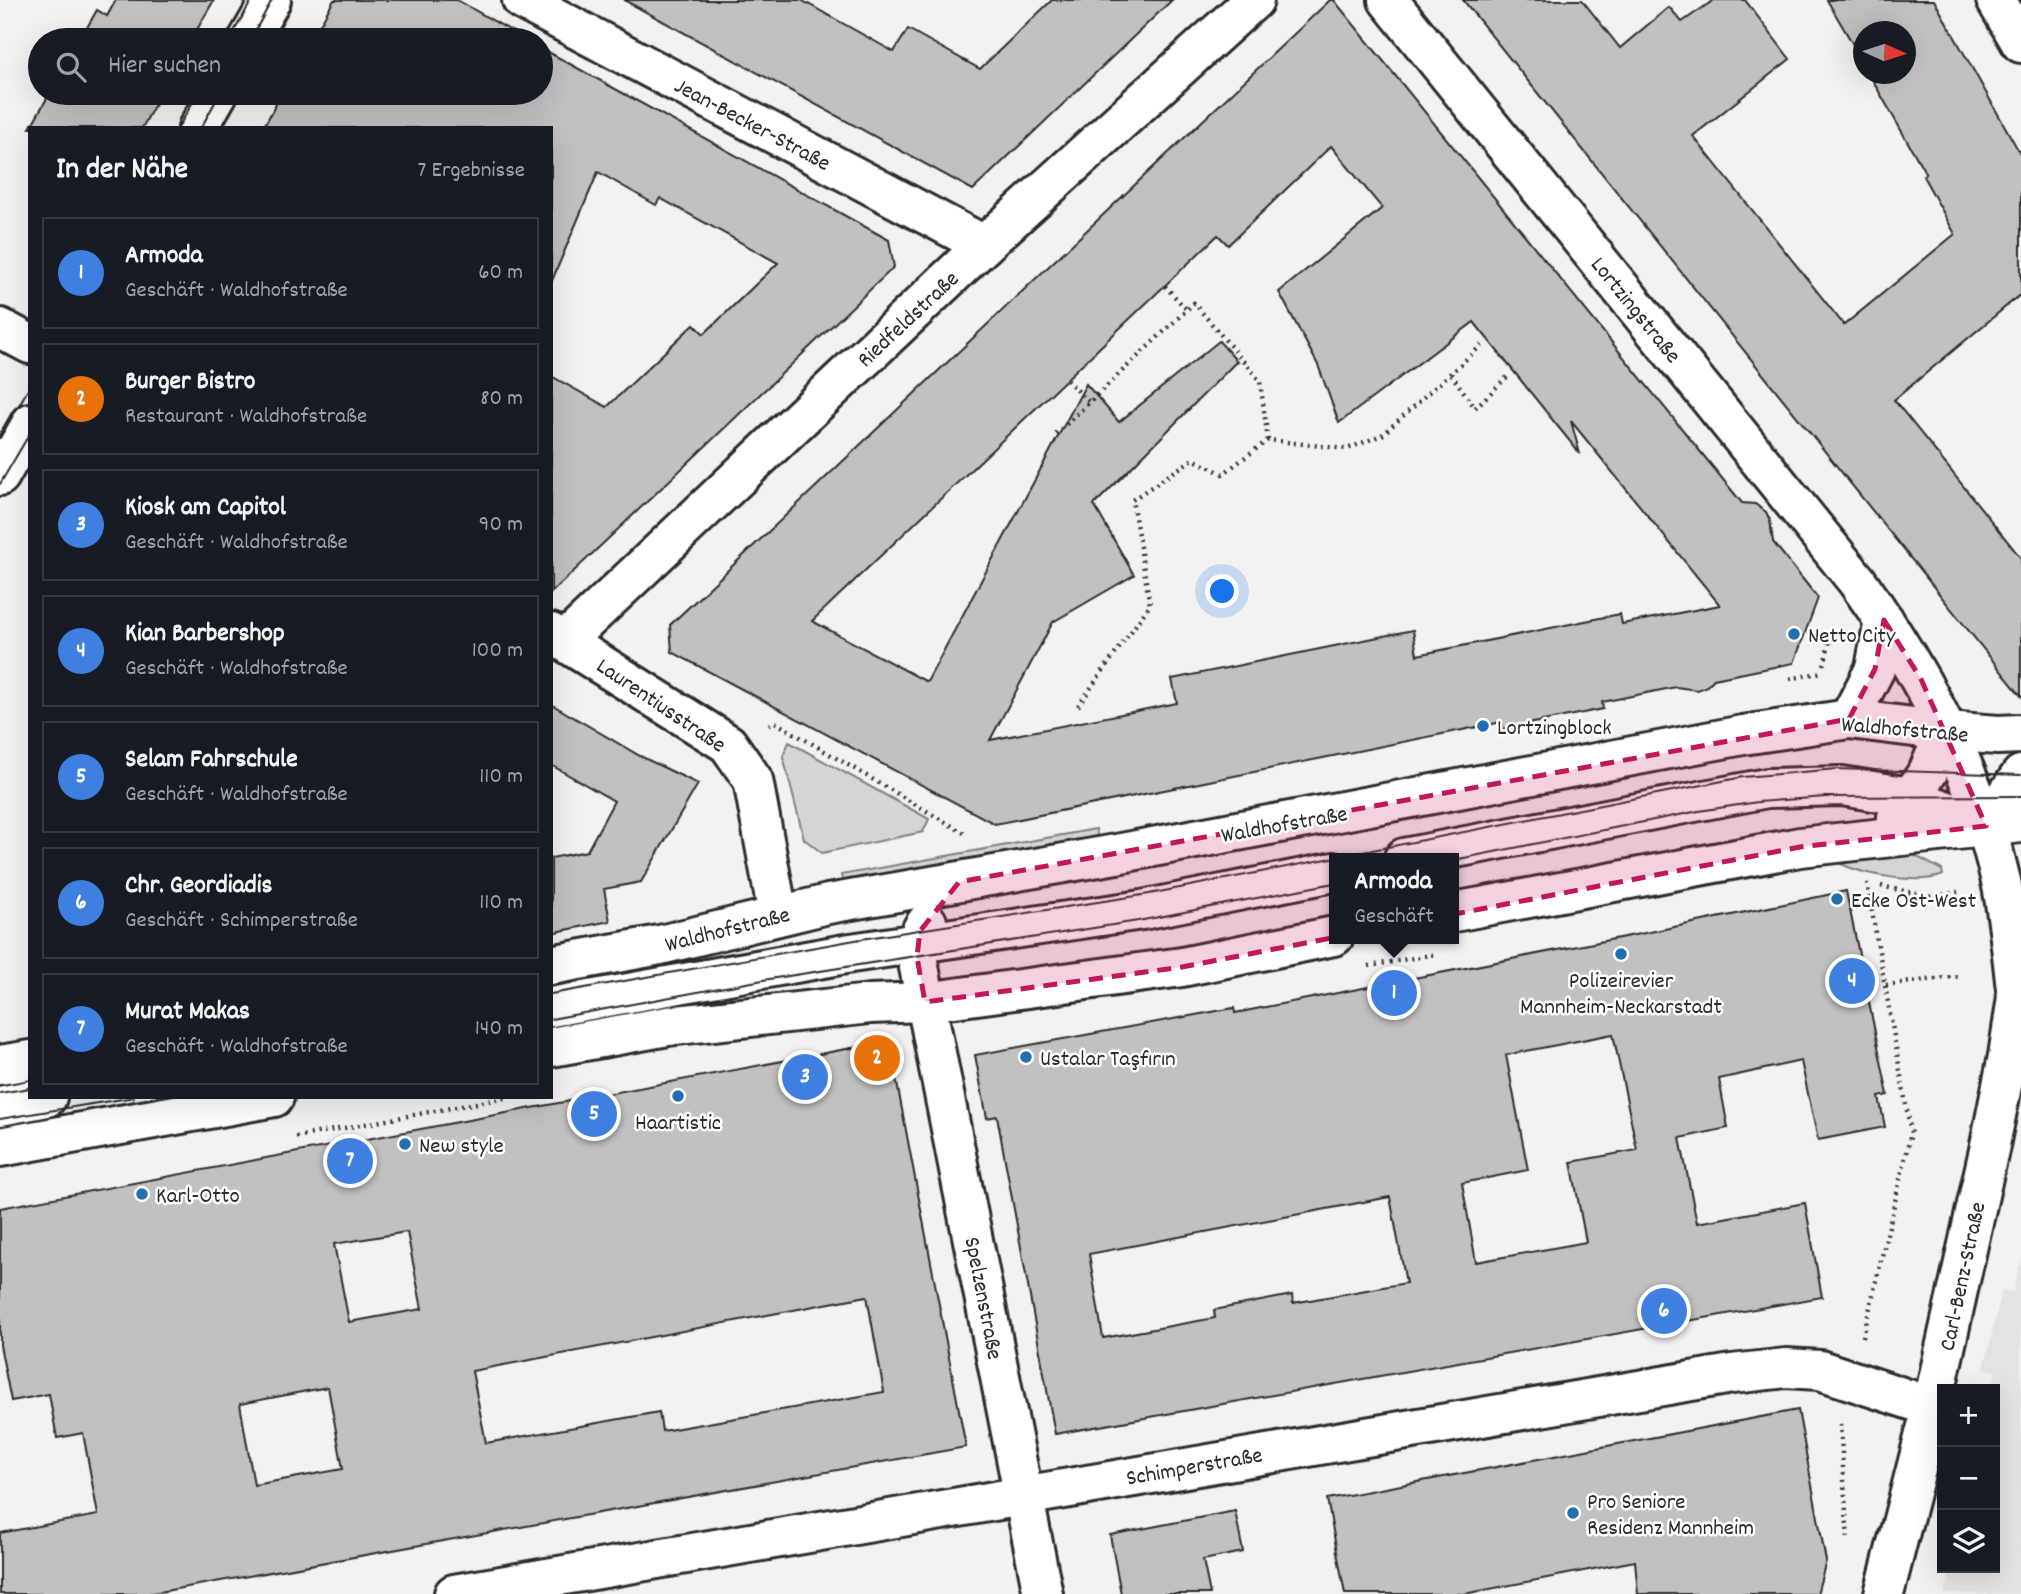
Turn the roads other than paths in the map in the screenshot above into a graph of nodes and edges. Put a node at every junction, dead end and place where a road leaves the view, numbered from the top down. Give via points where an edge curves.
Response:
1 (271, 0) edge
2 (522, 0) edge
3 (1254, 0) edge
4 (1388, 0) edge
5 (1996, 0) edge
6 (255, 28) edge
7 (2021, 43) edge
8 (211, 105) edge
9 (199, 126) edge
10 (984, 245) junction
11 (0, 328) edge
12 (28, 343) edge
13 (28, 427) edge
14 (0, 476) edge
15 (1884, 620) junction
16 (558, 637) edge
17 (1849, 719) junction
18 (1946, 732) junction
19 (2021, 734) edge
20 (2021, 775) edge
21 (1910, 797) junction
22 (2004, 825) edge
23 (1883, 838) junction
24 (1430, 853) edge
25 (1329, 873) edge
26 (959, 882) junction
27 (1459, 911) edge
28 (778, 915) junction
29 (1329, 937) edge
30 (916, 943) junction
31 (553, 965) edge
32 (2019, 991) edge
33 (925, 1002) junction
34 (553, 1007) edge
35 (553, 1047) edge
36 (28, 1060) edge
37 (0, 1065) edge
38 (37, 1099) edge
39 (263, 1099) edge
40 (0, 1106) edge
41 (0, 1147) edge
42 (1932, 1407) junction
43 (1024, 1495) junction
44 (454, 1594) edge
45 (1043, 1594) edge
46 (1884, 1594) edge

1 - 6 street
2 - 10 street, Jean-Becker-Straße
3 - 10 street, Riedfeldstraße
4 - 15 street, Lortzingstraße
5 - 7 street
8 - 9 street
10 - 16 street, Riedfeldstraße
11 - 12 street
13 - 14 street
15 - 17 street via 1875,669
15 - 18 street, Lortzingstraße via 1921,679
16 - 28 street, Laurentiusstraße via 728,744 753,780
17 - 18 street, Waldhofstraße
17 - 26 street, Waldhofstraße via 1742,735
18 - 19 street, Waldhofstraße
18 - 21 street via 1928,772
18 - 22 street, Carl-Benz-Straße
20 - 22 street
21 - 22 street
21 - 23 street
21 - 24 street via 1842,786 1767,788
22 - 23 street
22 - 32 street, Carl-Benz-Straße via 2001,883
23 - 27 street via 1800,847
25 - 30 street via 1142,910
26 - 28 street, Waldhofstraße
26 - 30 street via 920,931
28 - 31 street, Waldhofstraße via 660,945
29 - 33 street via 1182,967
30 - 33 street, Spelzenstraße
30 - 34 street
32 - 42 street, Carl-Benz-Straße
33 - 35 street via 668,1026
33 - 43 street, Spelzenstraße
36 - 37 street
38 - 40 street
39 - 41 street
42 - 43 street, Schimperstraße via 1820,1370 1786,1368
42 - 46 street, Carl-Benz-Straße
43 - 44 street, Schimperstraße
43 - 45 street, Spelzenstraße

